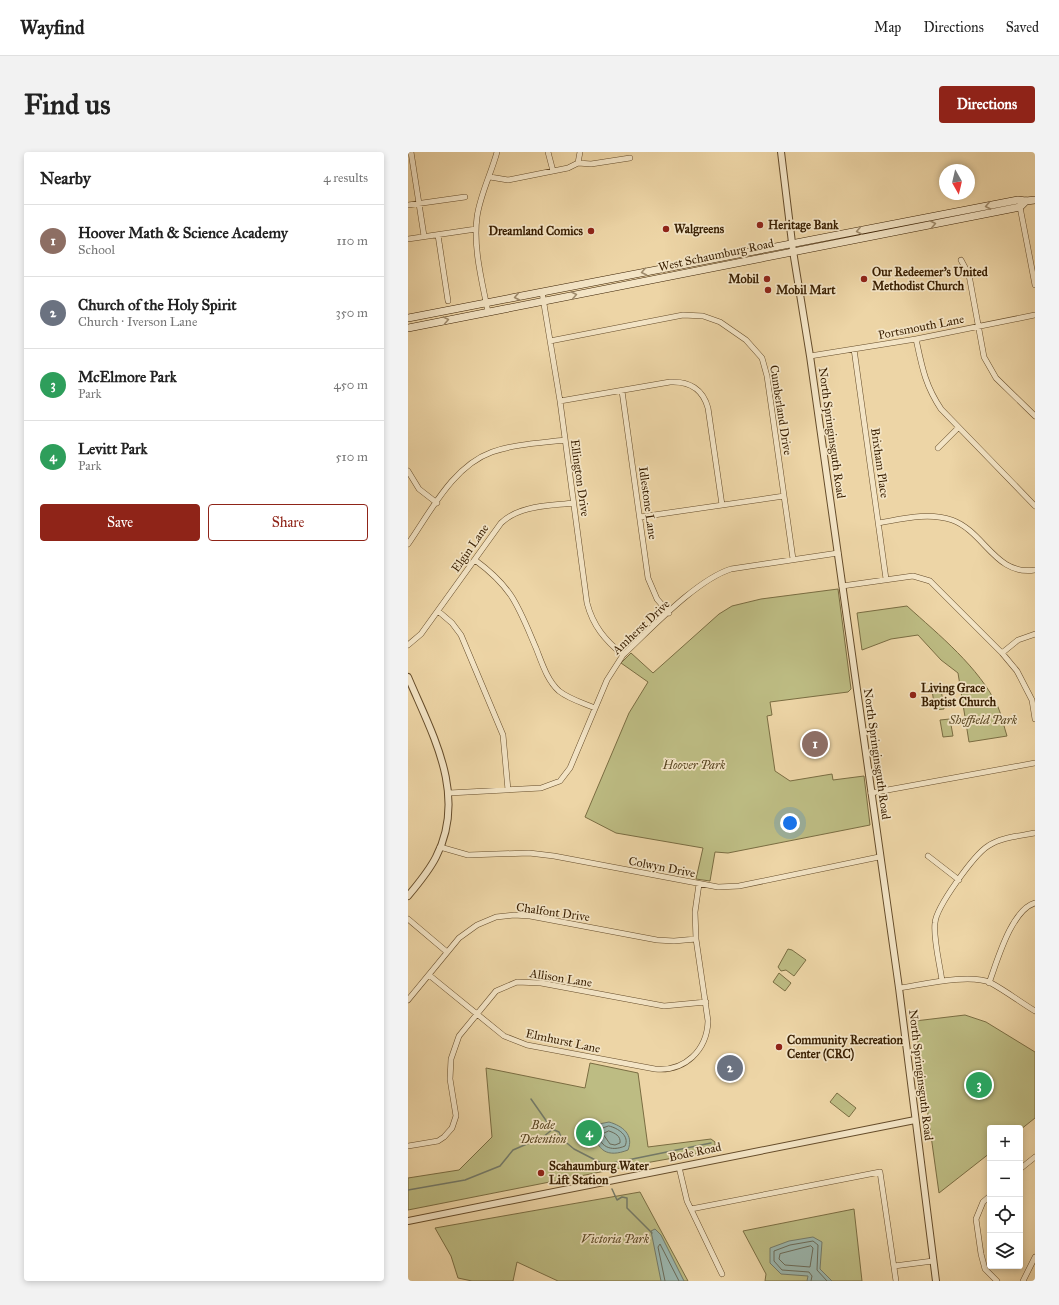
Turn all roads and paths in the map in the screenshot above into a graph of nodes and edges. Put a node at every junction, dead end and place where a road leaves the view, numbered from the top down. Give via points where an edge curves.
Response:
1 (412, 152) edge
2 (497, 152) edge
3 (548, 152) edge
4 (580, 152) edge
5 (781, 152) edge
6 (630, 158) dead end
7 (578, 163) junction
8 (553, 171) junction
9 (490, 177) junction
10 (465, 197) dead end
11 (1035, 200) edge
12 (1026, 201) junction
13 (419, 203) junction
14 (408, 205) edge
15 (1020, 207) junction
16 (476, 229) junction
17 (438, 235) junction
18 (424, 236) junction
19 (408, 239) edge
20 (793, 247) junction
21 (961, 260) dead end
22 (1035, 285) edge
23 (542, 292) junction
24 (448, 301) dead end
25 (544, 301) junction
26 (486, 302) junction
27 (488, 312) junction
28 (1035, 315) edge
29 (408, 318) edge
30 (978, 326) junction
31 (408, 328) edge
32 (916, 339) junction
33 (550, 341) junction
34 (854, 349) junction
35 (810, 356) junction
36 (622, 391) junction
37 (560, 401) junction
38 (1035, 416) edge
39 (958, 428) junction
40 (565, 440) junction
41 (938, 448) dead end
42 (408, 471) edge
43 (784, 496) junction
44 (437, 503) junction
45 (574, 503) junction
46 (722, 505) junction
47 (1035, 506) edge
48 (640, 517) junction
49 (879, 523) junction
50 (408, 544) edge
51 (838, 553) junction
52 (793, 559) junction
53 (475, 560) junction
54 (1035, 570) edge
55 (886, 579) junction
56 (842, 586) junction
57 (438, 611) junction
58 (669, 613) junction
59 (1035, 634) edge
60 (408, 645) edge
61 (1002, 652) junction
62 (623, 655) junction
63 (408, 677) edge
64 (1033, 699) edge
65 (595, 708) junction
66 (1035, 719) edge
67 (1035, 763) edge
68 (508, 790) junction
69 (449, 793) junction
70 (871, 793) junction
71 (1035, 833) edge
72 (440, 847) junction
73 (928, 856) dead end
74 (879, 857) junction
75 (958, 880) junction
76 (699, 884) junction
77 (408, 896) edge
78 (1035, 903) edge
79 (408, 919) edge
80 (696, 940) junction
81 (447, 952) junction
82 (429, 975) junction
83 (942, 981) junction
84 (989, 982) junction
85 (899, 988) junction
86 (408, 1000) edge
87 (706, 1002) junction
88 (1035, 1011) edge
89 (476, 1014) junction
90 (915, 1120) junction
91 (408, 1146) edge
92 (1035, 1157) edge
93 (679, 1167) junction
94 (1023, 1167) edge
95 (989, 1197) edge
96 (691, 1209) junction
97 (408, 1220) edge
98 (1035, 1257) edge
99 (933, 1261) junction
100 (894, 1266) junction
101 (722, 1274) dead end
102 (896, 1281) edge
103 (936, 1281) edge
104 (997, 1281) edge
105 (1023, 1281) edge

1 - 13 street
2 - 9 street
3 - 8 street
4 - 7 street
5 - 20 street, North Springinsguth Road
6 - 7 street via 591,164
7 - 8 street
8 - 9 street via 508,180
9 - 16 street via 482,197
10 - 13 street
11 - 12 main road, West Schaumburg Road
12 - 15 main road
12 -> 20 main road, West Schaumburg Road via 1018,200
13 - 14 street
13 - 18 street
20 -> 15 main road, West Schaumburg Road
15 - 22 street
16 - 17 street
16 - 26 street
17 - 18 street
17 - 24 street
18 - 19 street
20 -> 23 main road, West Schaumburg Road
25 -> 20 main road, West Schaumburg Road
20 - 35 street, North Springinsguth Road
21 - 30 street via 969,276
23 - 25 street, Ellington Drive
23 -> 26 main road, West Schaumburg Road
25 - 27 main road, West Schaumburg Road
25 - 33 street, Ellington Drive
26 - 27 street
26 - 29 main road, West Schaumburg Road
31 -> 27 main road, West Schaumburg Road
28 - 30 street, Portsmouth Lane
30 - 32 street, Portsmouth Lane
30 - 38 street via 984,357 996,378
32 - 34 street, Portsmouth Lane
32 - 39 street via 930,392
33 - 37 street, Ellington Drive
33 - 43 street, Cumberland Drive via 682,315 702,316 720,322 746,340 762,358 767,376
34 - 35 street, Portsmouth Lane
34 - 49 street, Brixham Place
35 - 51 street, North Springinsguth Road
36 - 37 street
36 - 46 street via 679,381 693,386 703,396 708,408
36 - 48 street, Idlestone Lane
37 - 40 street, Ellington Drive
39 - 41 street
39 - 47 street
40 - 44 street via 509,448 482,457 460,472
40 - 45 street, Ellington Drive
42 - 44 street via 420,489
43 - 46 street
43 - 52 street, Cumberland Drive
44 - 50 street
45 - 53 street, Elgin Lane via 526,509 513,514 501,523
45 - 62 street, Ellington Drive via 590,612 603,637
46 - 48 street
48 - 58 street, Idlestone Lane via 650,586
49 - 54 street via 925,516 951,520 973,533 1005,565 1020,571
49 - 55 street, Brixham Place
51 - 52 street, Amherst Drive
51 - 56 street, North Springinsguth Road
52 - 58 street, Amherst Drive via 723,572 708,580
53 - 57 street, Elgin Lane
53 - 65 street via 499,580 514,599 553,685 565,695
55 - 56 street
55 - 61 street via 913,576 930,581
56 - 70 street, North Springinsguth Road
57 - 60 street, Elgin Lane via 421,634
57 - 68 street via 462,636 500,727 505,749
58 - 62 street, Amherst Drive
59 - 61 street via 1018,640
61 - 64 street via 1022,678
62 - 65 street, Amherst Drive via 607,680
63 - 69 street via 443,762
64 - 66 street
65 - 68 street, Amherst Drive via 570,768 560,781 541,788
67 - 70 street
68 - 69 street, Amherst Drive
69 - 72 street via 446,824
70 - 74 street, North Springinsguth Road
71 - 75 street via 988,845
72 - 76 street, Colwyn Drive via 468,855 549,855
72 - 77 street via 426,874
73 - 75 street
74 - 76 street, Colwyn Drive via 738,886 718,887
74 - 85 street, North Springinsguth Road
75 - 83 street via 940,907 934,924
76 - 80 street via 695,912
78 - 84 street via 1017,917
79 - 81 street
80 - 81 street, Chalfont Drive via 657,940 514,915 496,917 477,925 459,938
80 - 87 street
81 - 82 street, Chalfont Drive
82 - 86 street, Chalfont Drive
82 - 89 street, Elmhurst Lane
83 - 84 street
83 - 85 street
84 - 88 street
85 - 90 street, North Springinsguth Road
87 - 89 street, Allison Lane via 664,1006 541,983 517,982 496,991
87 - 89 street, Elmhurst Lane via 708,1021 705,1039 698,1052 689,1060 672,1068 660,1069 527,1045 504,1036
89 - 91 street, Allison Lane via 459,1036 451,1059 450,1079 456,1116 452,1128 438,1141
90 - 93 street, Bode Road
90 - 99 street, North Springinsguth Road
92 - 94 street
93 - 96 street
93 - 97 street, Bode Road
95 - 104 street via 983,1202 976,1219 980,1254 985,1269
96 - 100 street via 880,1172
96 - 101 street
98 - 105 street
99 - 100 street
99 - 103 street
100 - 102 street

